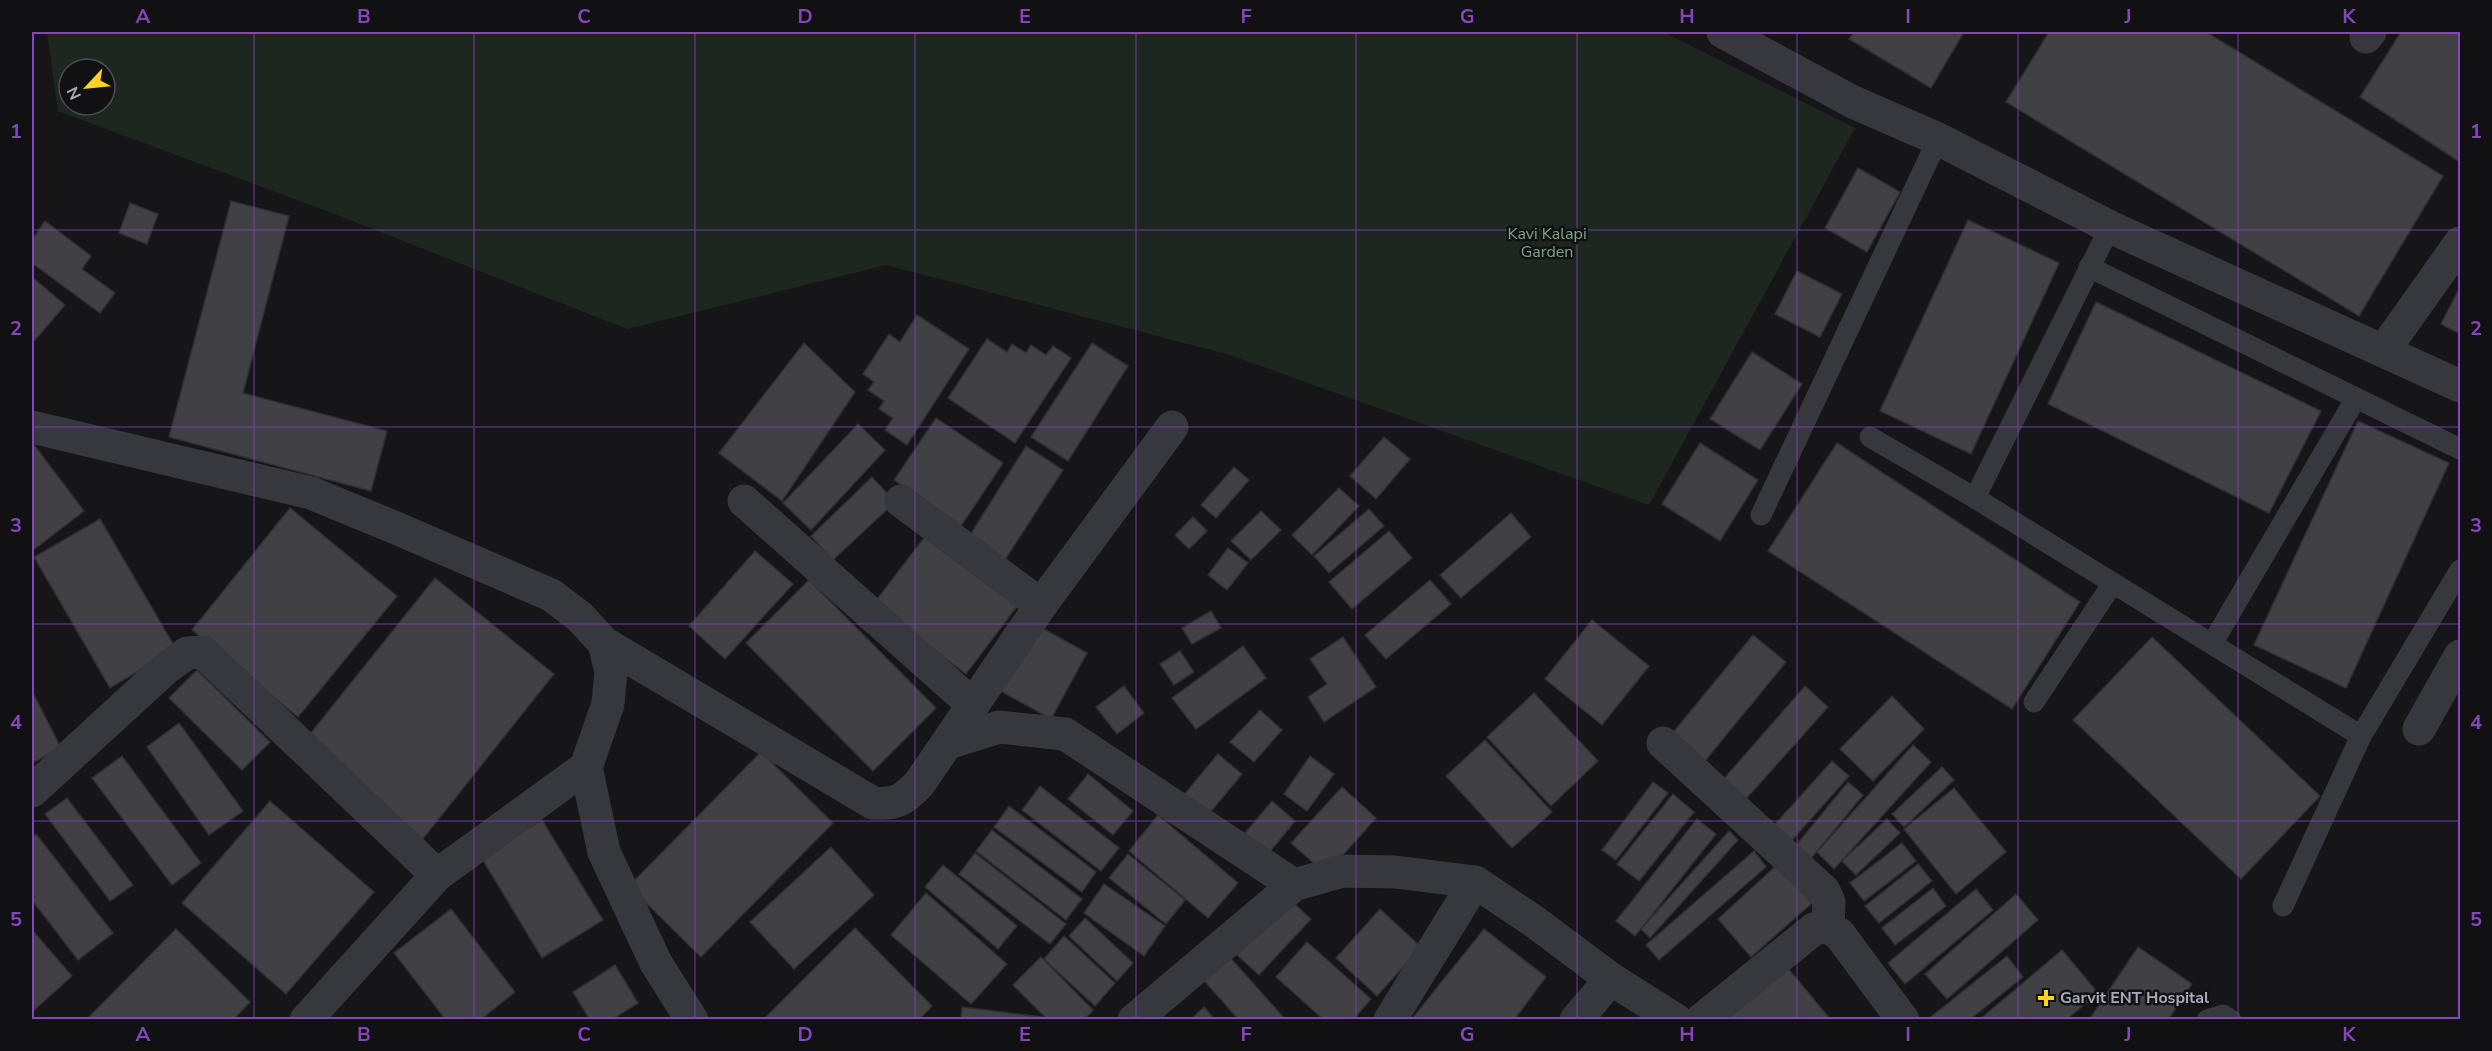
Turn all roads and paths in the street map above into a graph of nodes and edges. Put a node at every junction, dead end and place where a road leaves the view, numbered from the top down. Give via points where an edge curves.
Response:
1 (1723, 32) edge
2 (1938, 139) junction
3 (2110, 227) junction
4 (2460, 243) edge
5 (2089, 267) junction
6 (2384, 350) junction
7 (2460, 386) edge
8 (2356, 398) junction
9 (32, 427) edge
10 (1172, 427) dead end
11 (1870, 437) dead end
12 (2460, 449) edge
13 (1975, 498) junction
14 (744, 501) dead end
15 (901, 501) dead end
16 (1761, 514) dead end
17 (2460, 570) edge
18 (2113, 583) junction
19 (1041, 605) junction
20 (604, 643) junction
21 (2212, 644) junction
22 (2460, 656) edge
23 (2034, 702) dead end
24 (972, 704) junction
25 (2419, 729) dead end
26 (2361, 736) junction
27 (948, 743) junction
28 (1663, 744) dead end
29 (586, 767) junction
30 (32, 791) edge
31 (437, 875) junction
32 (1475, 882) junction
33 (1294, 885) junction
34 (2283, 906) dead end
35 (1828, 926) junction
36 (1611, 979) junction
37 (306, 1020) edge
38 (692, 1020) edge
39 (1134, 1020) edge
40 (1390, 1020) edge
41 (1576, 1020) edge
42 (1676, 1020) edge
43 (1701, 1020) edge
44 (1904, 1020) edge
45 (2207, 1020) edge
46 (2231, 1020) edge

1 - 2 street via 1853,102
2 - 3 street
2 - 16 lane
3 - 5 lane
3 - 6 street
4 - 6 street
5 - 8 lane
5 - 13 lane
6 - 7 street
8 - 12 lane
8 - 21 lane
9 - 20 street via 311,493 551,595 580,617
10 - 19 street
11 - 13 lane
13 - 18 lane
14 - 24 street
15 - 19 street
17 - 26 lane
18 - 21 lane
18 - 23 lane
19 - 24 street
20 - 27 street via 873,803 891,805 906,797
20 - 29 street via 611,672 608,704
21 - 26 lane
22 - 25 street
24 - 27 street
26 - 34 lane
27 - 33 street via 999,727 1065,734
28 - 35 street via 1824,891 1829,902
29 - 31 street
29 - 38 street via 604,852 656,963
30 - 31 street via 165,669 188,653 203,652
31 - 37 street
32 - 33 street via 1395,872 1344,871
32 - 36 street
32 - 40 street
33 - 39 street
35 - 43 street via 1814,929
35 - 44 street
36 - 41 street
36 - 42 street
45 - 46 lane via 2223,1015

